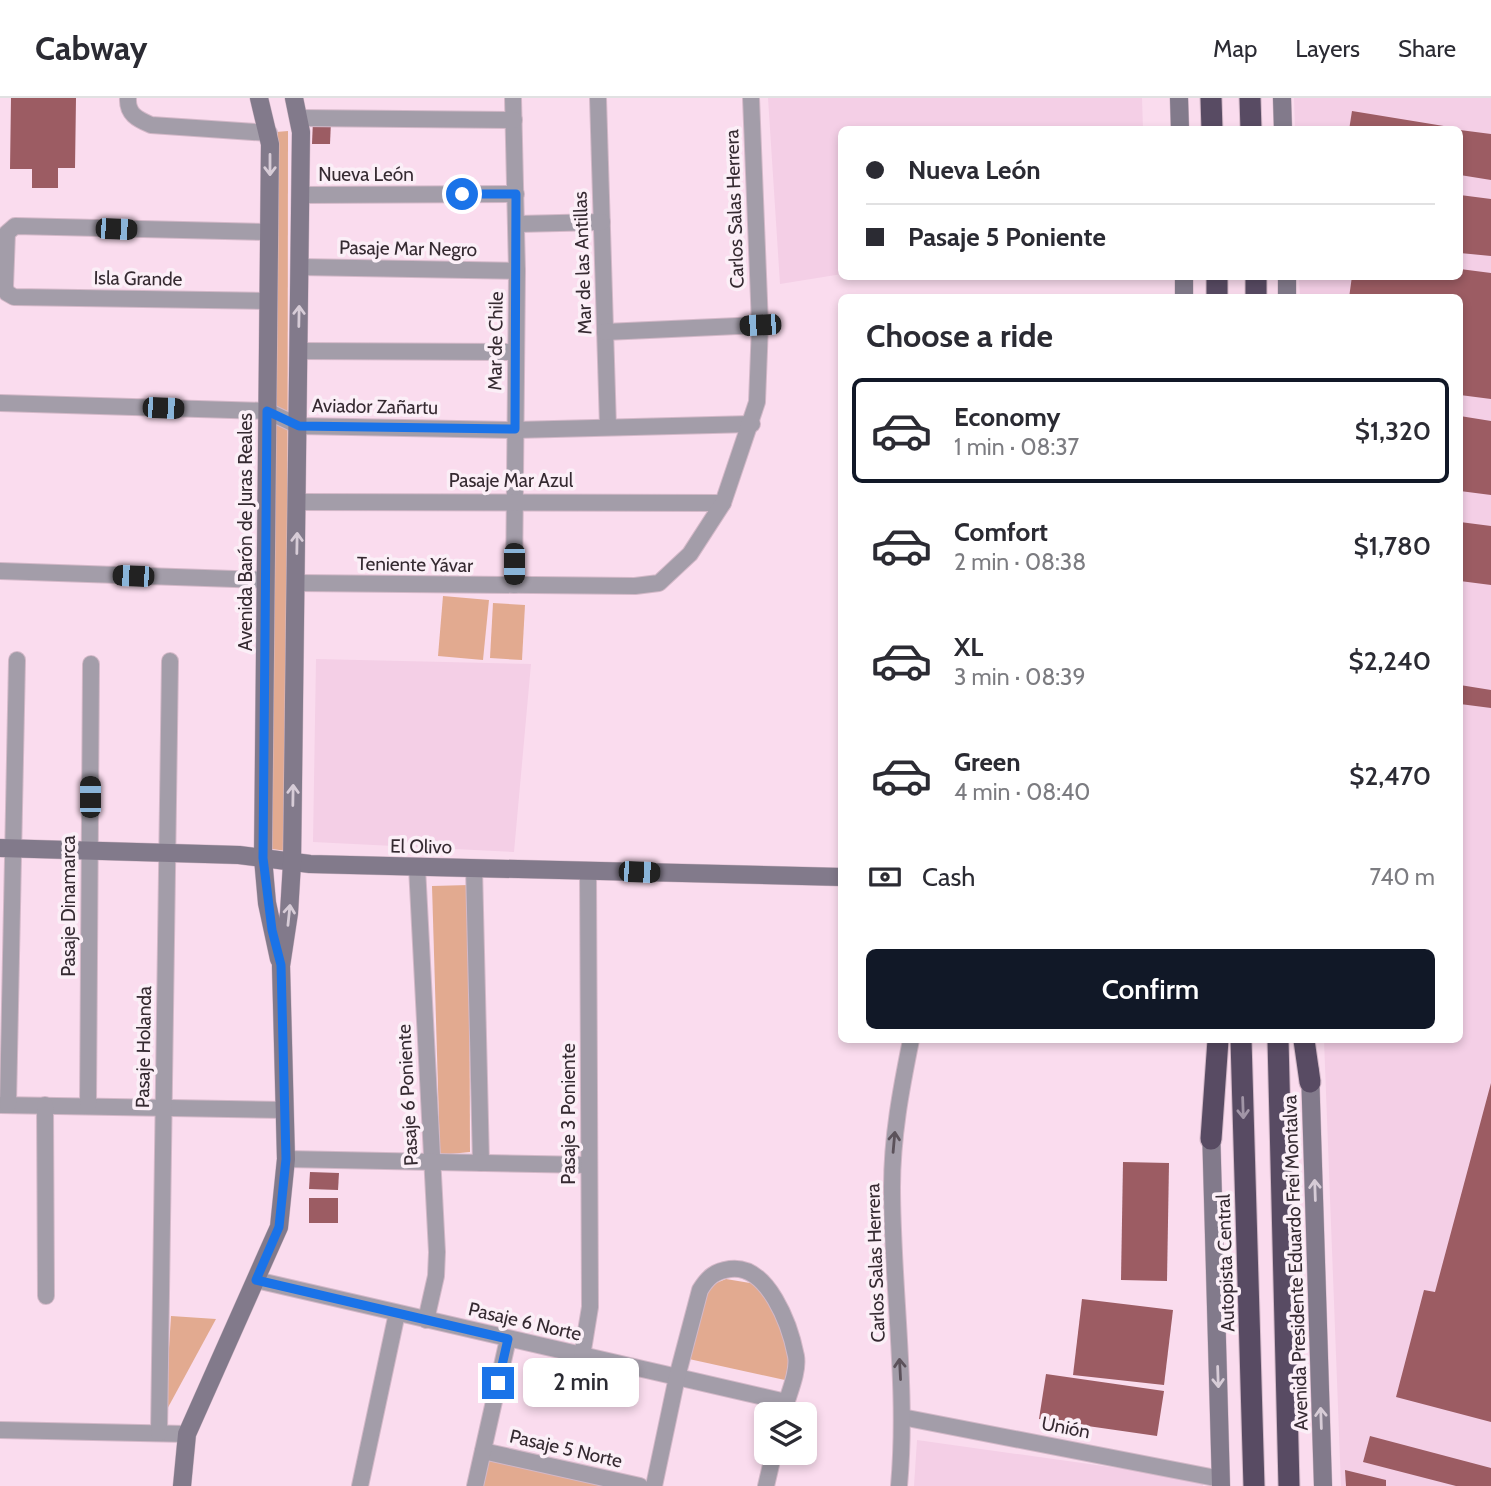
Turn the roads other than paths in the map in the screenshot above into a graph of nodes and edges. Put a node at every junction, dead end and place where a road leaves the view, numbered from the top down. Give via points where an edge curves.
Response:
1 (128, 98) edge
2 (259, 98) edge
3 (294, 98) edge
4 (513, 98) edge
5 (598, 98) edge
6 (751, 98) edge
7 (1179, 98) edge
8 (1211, 98) edge
9 (1251, 98) edge
10 (1282, 98) edge
11 (299, 118) junction
12 (514, 120) junction
13 (1180, 126) edge
14 (1212, 126) edge
15 (1251, 126) edge
16 (1283, 126) edge
17 (269, 132) junction
18 (516, 194) junction
19 (300, 195) junction
20 (602, 222) junction
21 (517, 224) junction
22 (269, 232) junction
23 (299, 267) junction
24 (517, 271) junction
25 (268, 301) junction
26 (760, 325) junction
27 (605, 332) junction
28 (298, 351) junction
29 (516, 352) junction
30 (0, 403) edge
31 (267, 411) junction
32 (752, 424) junction
33 (299, 426) junction
34 (608, 427) junction
35 (515, 429) junction
36 (514, 501) junction
37 (298, 502) junction
38 (723, 503) junction
39 (0, 572) edge
40 (266, 580) junction
41 (297, 583) junction
42 (659, 583) joint
43 (514, 585) junction
44 (17, 660) dead end
45 (170, 661) dead end
46 (90, 664) dead end
47 (7, 848) edge
48 (90, 850) junction
49 (167, 852) junction
50 (263, 858) junction
51 (292, 863) junction
52 (417, 867) junction
53 (474, 868) junction
54 (588, 871) junction
55 (838, 877) edge
56 (281, 965) junction
57 (910, 1043) edge
58 (1209, 1043) edge
59 (1218, 1043) edge
60 (1241, 1043) edge
61 (1278, 1043) edge
62 (1304, 1043) edge
63 (1310, 1043) edge
64 (1310, 1082) junction
65 (4, 1105) edge
66 (46, 1105) junction
67 (88, 1106) junction
68 (164, 1108) junction
69 (284, 1110) junction
70 (1211, 1139) junction
71 (286, 1159) junction
72 (431, 1163) junction
73 (481, 1163) junction
74 (589, 1165) junction
75 (256, 1280) junction
76 (47, 1296) dead end
77 (397, 1313) junction
78 (426, 1320) junction
79 (508, 1339) junction
80 (582, 1356) junction
81 (677, 1377) junction
82 (763, 1402) edge
83 (785, 1402) edge
84 (902, 1417) junction
85 (0, 1430) edge
86 (159, 1433) junction
87 (187, 1434) junction
88 (483, 1451) junction
89 (771, 1465) edge
90 (1221, 1482) edge
91 (181, 1486) edge
92 (360, 1486) edge
93 (475, 1486) edge
94 (640, 1486) edge
95 (654, 1486) edge
96 (766, 1486) edge
97 (900, 1486) edge
98 (1254, 1486) edge
99 (1289, 1486) edge
100 (1323, 1486) edge

1 - 17 street via 135,118 151,125
2 - 17 street, Avenida Barón de Juras Reales
3 - 11 street, Avenida Barón de Juras Reales
4 - 12 street, Mar de Chile
5 - 20 street, Mar de las Antillas
6 - 26 street, Carlos Salas Herrera
7 - 13 street
8 - 14 highway
9 - 15 highway
10 - 16 street
11 - 12 street
11 - 17 street
11 - 19 street, Avenida Barón de Juras Reales
12 - 18 street, Mar de Chile
17 -> 22 street, Avenida Barón de Juras Reales
18 - 19 street, Nueva León
18 - 21 street, Mar de Chile
19 - 23 street, Avenida Barón de Juras Reales
20 - 21 street
20 - 27 street, Mar de las Antillas
21 - 24 street, Mar de Chile
22 - 25 street, Avenida Barón de Juras Reales
22 - 25 street, Isla Grande via 15,226 9,230 7,293 14,297
23 - 24 street, Pasaje Mar Negro
28 -> 23 street, Avenida Barón de Juras Reales
24 - 29 street, Mar de Chile
25 - 31 street, Avenida Barón de Juras Reales
26 - 27 street
26 - 32 street, Carlos Salas Herrera via 760,382
27 - 34 street, Mar de las Antillas
28 - 29 street
28 - 33 street, Avenida Barón de Juras Reales
29 - 35 street, Mar de Chile
30 - 31 street, Aviador Zañartu
31 - 33 street, Aviador Zañartu
31 - 40 street, Avenida Barón de Juras Reales
32 - 34 street, Aviador Zañartu
32 - 38 street, Carlos Salas Herrera
33 - 35 street, Aviador Zañartu
33 - 37 street, Avenida Barón de Juras Reales
34 - 35 street, Aviador Zañartu
35 - 36 street, Mar de Chile
36 - 37 street, Pasaje Mar Azul
36 - 38 street, Pasaje Mar Azul
36 - 43 street, Mar de Chile
41 -> 37 street, Avenida Barón de Juras Reales
38 - 42 street, Carlos Salas Herrera via 690,554
39 - 40 street
40 - 50 street, Avenida Barón de Juras Reales
41 - 43 street, Teniente Yávar
51 -> 41 street, Avenida Barón de Juras Reales
42 - 43 street, Teniente Yávar
44 - 47 street
45 - 49 street, Pasaje Holanda
46 - 48 street, Pasaje Dinamarca
47 - 48 street, El Olivo
47 - 65 street
48 - 49 street, El Olivo
48 - 67 street, Pasaje Dinamarca
49 - 50 street, El Olivo
49 - 68 street, Pasaje Holanda
50 - 51 street, El Olivo
50 - 56 street, Avenida Barón de Juras Reales
51 - 52 street, El Olivo
56 -> 51 street, Avenida Barón de Juras Reales
52 - 53 street, El Olivo
52 - 72 street, Pasaje 6 Poniente
53 - 54 street, El Olivo
53 - 73 street
54 - 55 street, El Olivo
54 - 74 street, Pasaje 3 Poniente
56 - 69 street, Avenida Barón de Juras Reales
84 -> 57 street, Carlos Salas Herrera via 892,1171
58 - 70 street
59 - 70 highway
60 -> 98 highway, Autopista Central
61 - 99 highway
62 - 64 highway
63 - 64 street, Avenida Presidente Eduardo Frei Montalva
100 -> 64 street, Avenida Presidente Eduardo Frei Montalva
65 - 66 street
66 - 67 street
66 - 76 street
67 - 68 street
68 - 69 street
68 - 86 street, Pasaje Holanda
69 - 71 street, Avenida Barón de Juras Reales
70 -> 90 street
71 - 72 street
71 - 75 street, Avenida Barón de Juras Reales via 279,1227
72 - 73 street
72 - 78 street, Pasaje 6 Poniente via 437,1267
73 - 74 street
74 - 80 street, Pasaje 3 Poniente via 590,1307
75 - 77 street, Pasaje 6 Norte
75 - 87 street, Avenida Barón de Juras Reales
77 - 78 street, Pasaje 6 Norte
77 - 92 street
78 - 79 street, Pasaje 6 Norte
79 - 80 street, Pasaje 6 Norte
79 - 88 street
80 - 81 street, Pasaje 6 Norte
81 - 82 street, Pasaje 6 Norte
81 - 83 street via 701,1290 718,1271 738,1268 759,1276 777,1302 796,1357
81 - 95 street
84 - 90 street, Unión
84 - 97 street, Carlos Salas Herrera
85 - 86 street
86 - 87 street
87 - 91 street, Avenida Barón de Juras Reales
88 - 93 street
88 - 94 street, Pasaje 5 Norte
89 - 96 street

